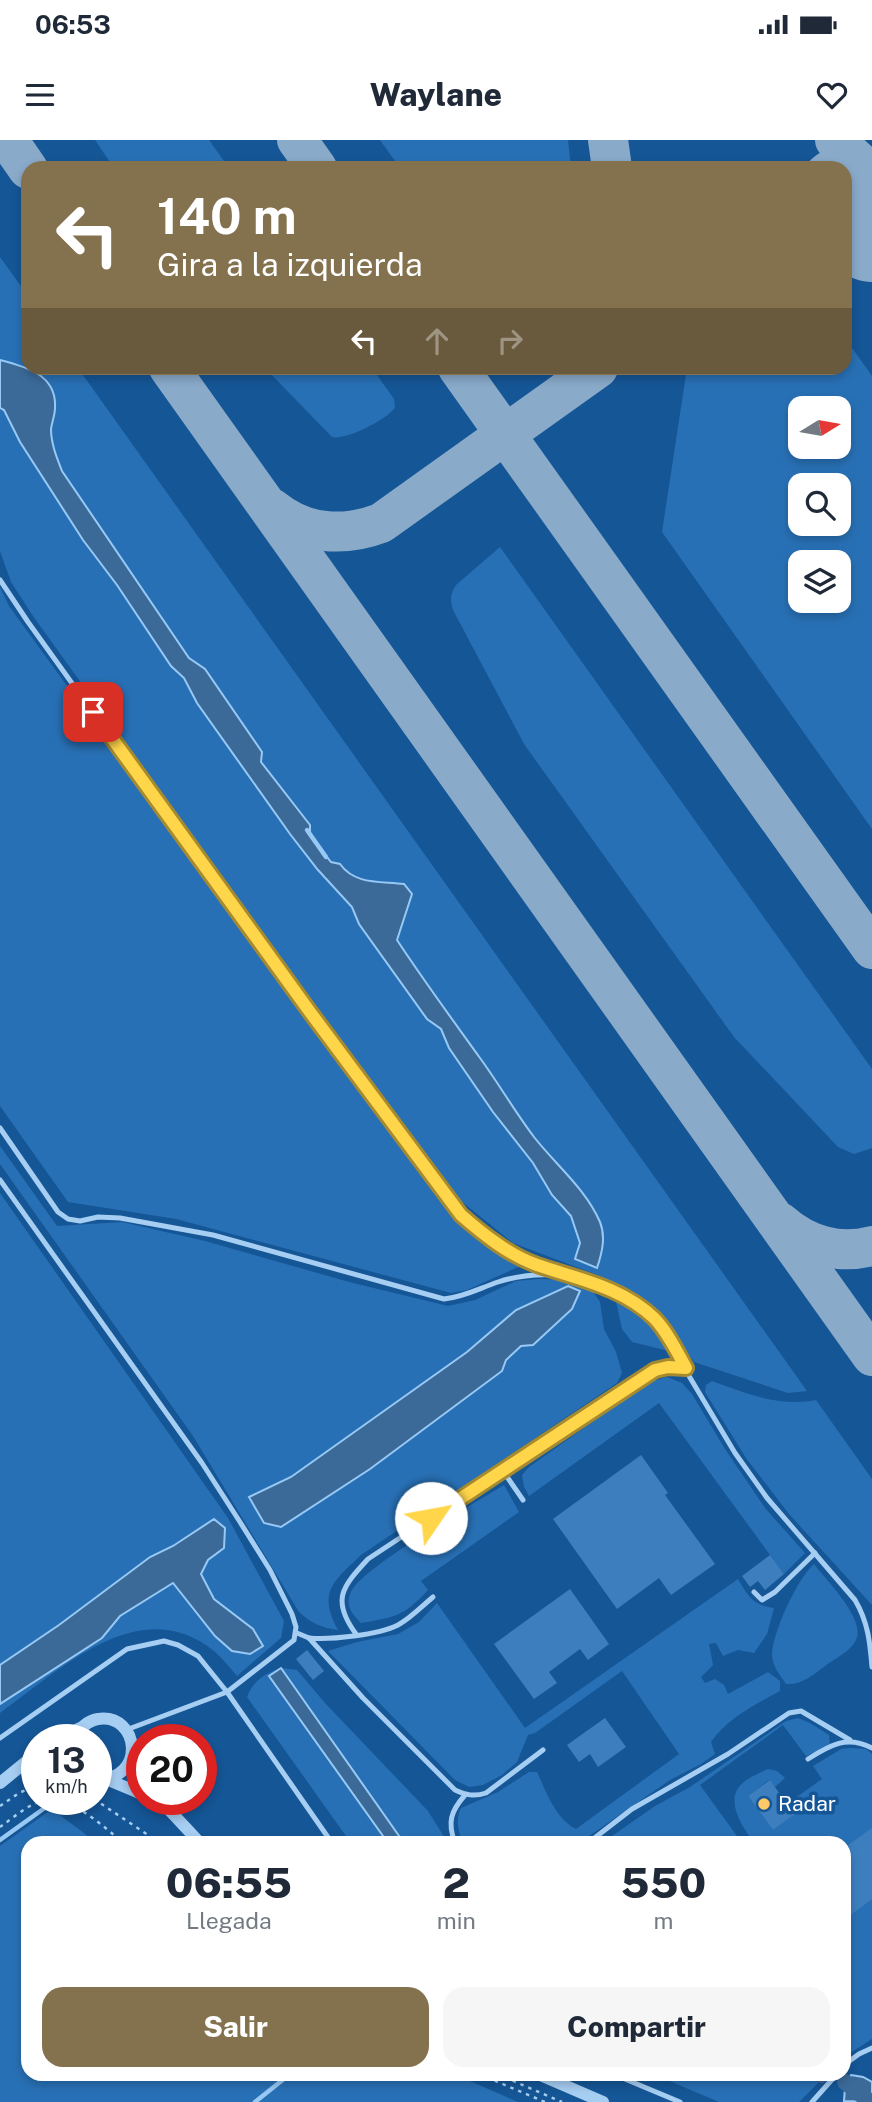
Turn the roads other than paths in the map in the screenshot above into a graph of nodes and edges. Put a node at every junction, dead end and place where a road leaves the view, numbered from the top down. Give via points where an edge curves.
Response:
1 (0, 580) edge
2 (0, 1128) edge
3 (0, 1180) edge
4 (585, 1279) junction
5 (686, 1368) junction
6 (503, 1471) junction
7 (523, 1500) dead end
8 (815, 1553) junction
9 (754, 1592) dead end
10 (432, 1597) dead end
11 (297, 1633) junction
12 (356, 1634) junction
13 (309, 1639) junction
14 (872, 1667) edge
15 (227, 1692) junction
16 (88, 1724) edge
17 (142, 1724) edge
18 (126, 1730) edge
19 (0, 1738) edge
20 (850, 1740) junction
21 (872, 1748) edge
22 (543, 1750) dead end
23 (808, 1759) dead end
24 (126, 1766) edge
25 (21, 1767) edge
26 (21, 1770) edge
27 (16, 1772) junction
28 (112, 1775) edge
29 (0, 1783) edge
30 (465, 1795) junction
31 (173, 1815) edge
32 (193, 1836) edge
33 (327, 1836) edge
34 (454, 1836) edge
35 (597, 1836) edge
36 (872, 2048) edge
37 (851, 2060) edge
38 (554, 2081) edge
39 (630, 2081) edge
40 (831, 2081) edge
41 (603, 2102) edge
42 (680, 2102) edge
43 (812, 2102) edge

1 - 4 lane via 461,1215 489,1240 535,1264
2 - 4 lane via 58,1212 68,1219 120,1218 171,1226 444,1299 525,1275
3 - 11 lane via 202,1463 276,1581
4 - 5 lane via 621,1294 655,1319
5 - 6 lane via 655,1370
5 - 8 lane via 735,1453
6 - 7 lane
6 - 12 lane via 368,1559 349,1579 341,1609
8 - 9 lane via 775,1592 762,1600
8 - 14 lane via 863,1614
10 - 12 lane via 396,1626
11 - 13 lane
11 - 15 lane
12 - 13 lane
13 - 30 lane via 372,1707
15 - 17 lane
15 - 19 lane via 198,1656 178,1645 144,1644 127,1649
15 - 33 lane
16 - 18 street via 103,1718
20 - 21 lane
20 - 23 lane via 836,1742
20 - 35 lane via 801,1711 789,1713 632,1809
22 - 30 lane via 486,1793
24 - 28 street
25 - 27 street
26 - 27 street
27 - 29 street
30 - 34 lane via 453,1809
31 - 32 street
36 - 37 lane
38 - 41 street
39 - 42 lane
40 - 43 lane

